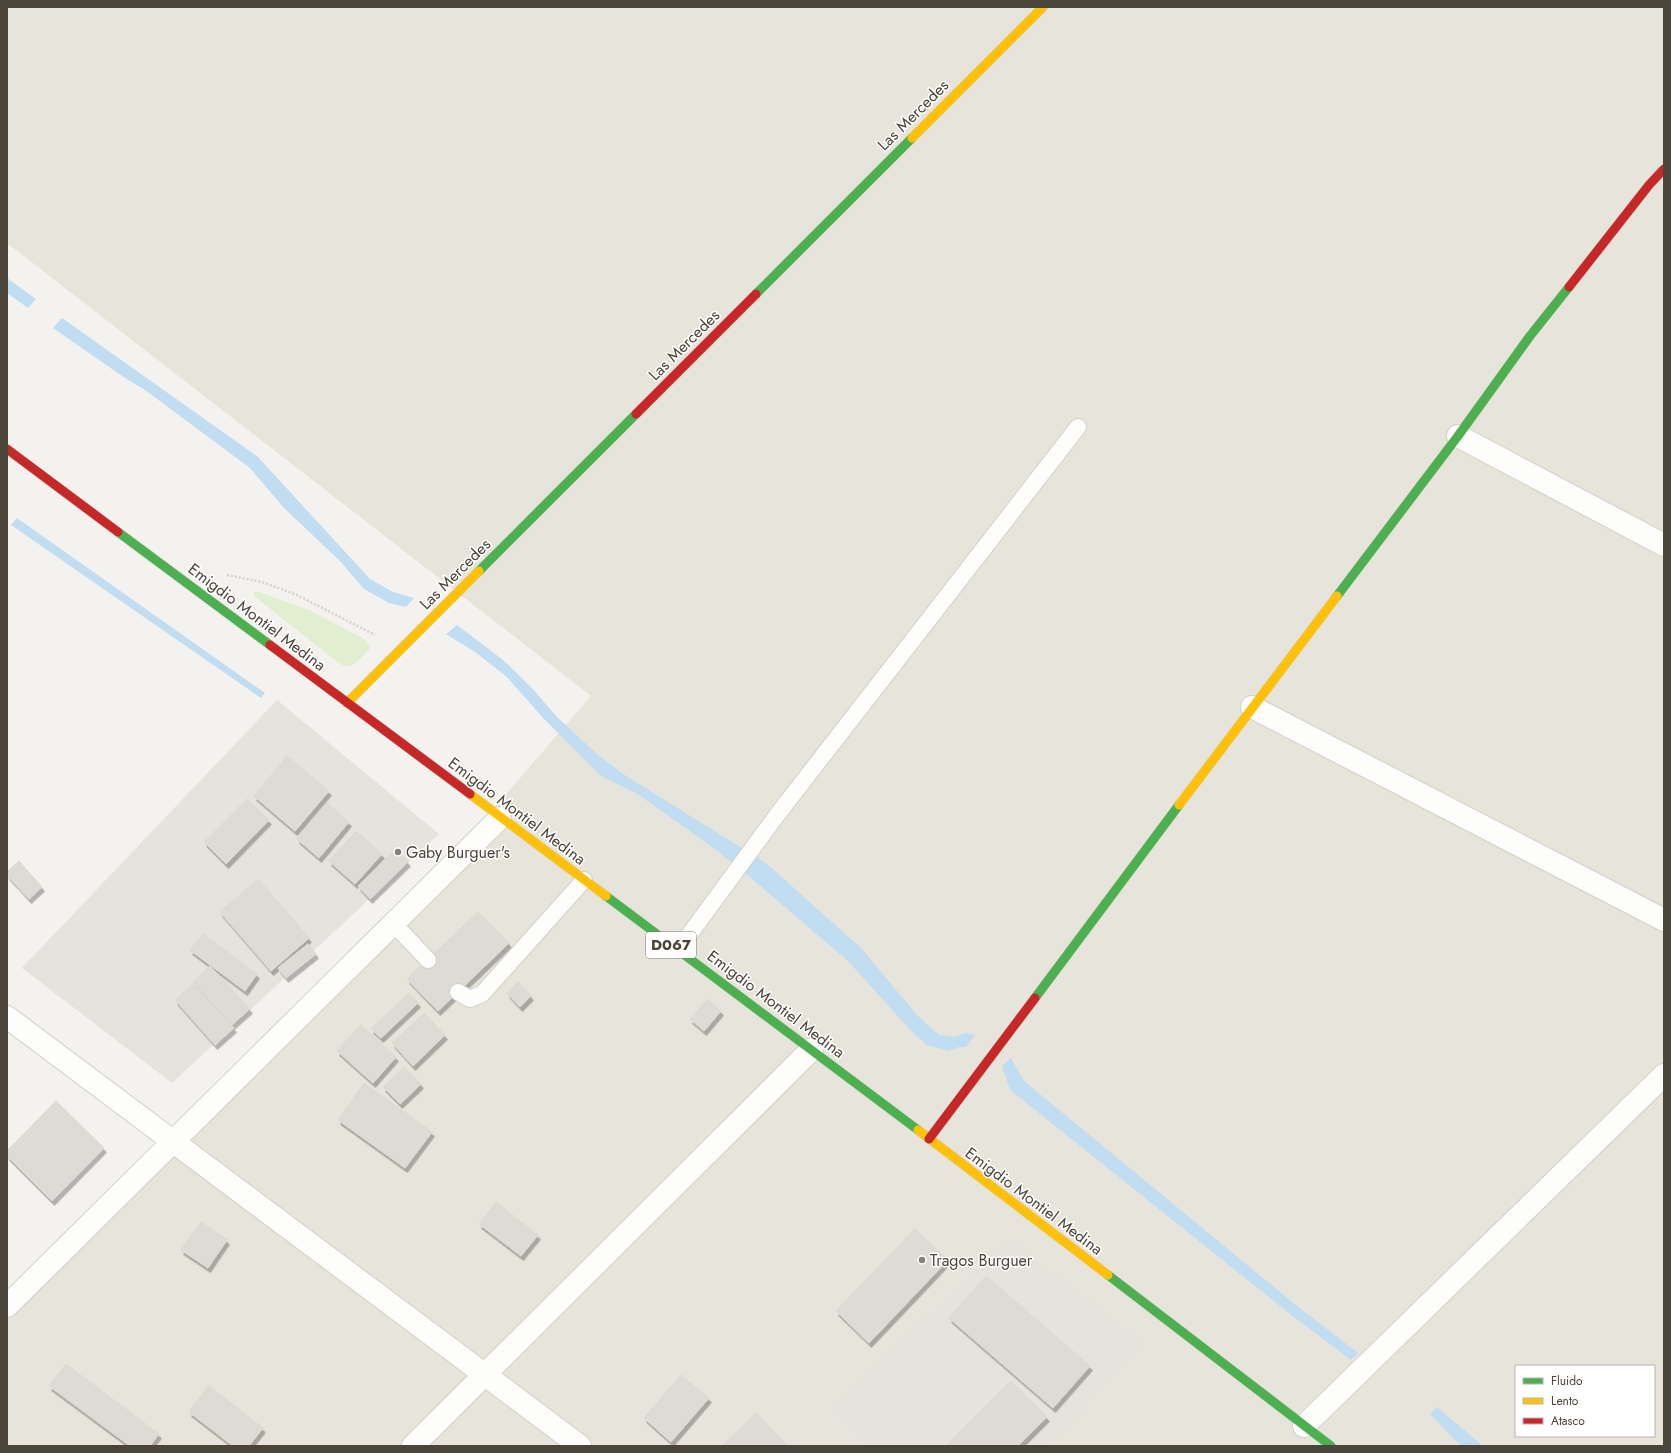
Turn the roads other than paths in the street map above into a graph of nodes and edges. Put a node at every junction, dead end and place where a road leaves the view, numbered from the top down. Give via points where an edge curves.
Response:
1 (1043, 7) edge
2 (1664, 169) edge
3 (1078, 427) dead end
4 (1458, 436) junction
5 (7, 449) edge
6 (1664, 545) edge
7 (347, 703) junction
8 (1252, 708) junction
9 (500, 818) junction
10 (584, 880) junction
11 (1664, 920) edge
12 (393, 923) junction
13 (678, 950) junction
14 (428, 960) dead end
15 (458, 992) dead end
16 (7, 1017) edge
17 (812, 1049) junction
18 (1664, 1075) edge
19 (929, 1139) junction
20 (173, 1142) junction
21 (7, 1306) edge
22 (485, 1374) junction
23 (1304, 1426) junction
24 (413, 1446) edge
25 (580, 1446) edge
26 (1331, 1446) edge

1 - 7 street, Las Mercedes
2 - 4 street via 1530,336
3 - 13 lane via 777,815
4 - 6 street
4 - 8 street
5 - 7 street, Emigdio Montiel Medina / D067
7 - 9 street, Emigdio Montiel Medina / D067
8 - 11 street
8 - 19 street
9 - 10 street, Emigdio Montiel Medina / D067
9 - 12 street
10 - 13 street, Emigdio Montiel Medina / D067
10 - 15 lane via 482,994 470,998
12 - 14 lane
12 - 20 street
13 - 17 street, Emigdio Montiel Medina / D067
16 - 20 street
17 - 19 street, Emigdio Montiel Medina / D067
17 - 22 street
18 - 23 street
19 - 23 street, Emigdio Montiel Medina / D067
20 - 21 street
20 - 22 street
22 - 24 street
22 - 25 street
23 - 26 street, Emigdio Montiel Medina / D067

